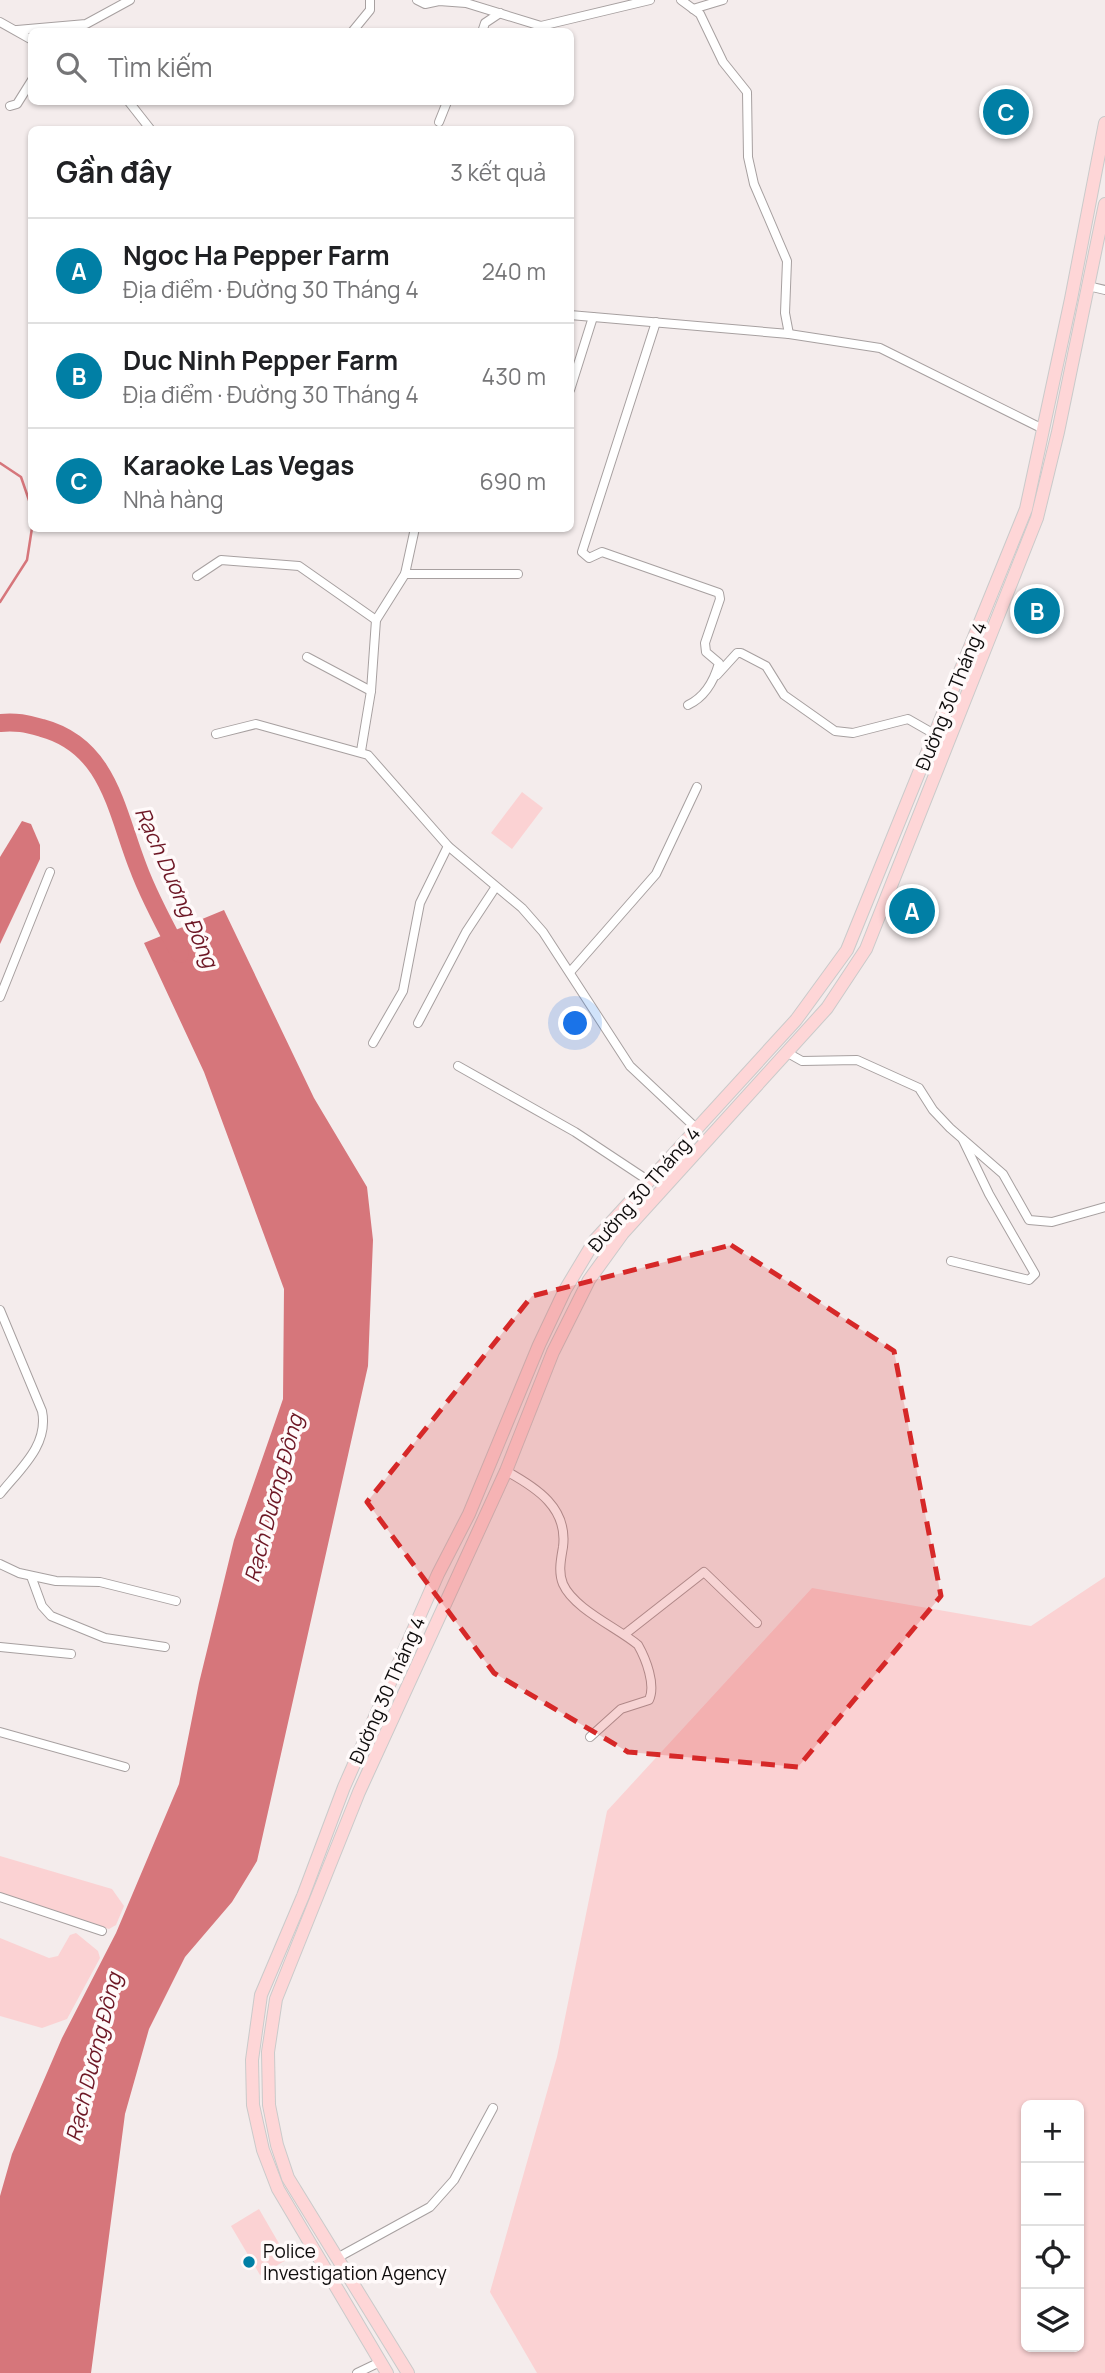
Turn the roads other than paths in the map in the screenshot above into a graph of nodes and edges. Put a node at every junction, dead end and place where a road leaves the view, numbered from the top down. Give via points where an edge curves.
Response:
1 (130, 0) edge
2 (362, 0) edge
3 (370, 0) edge
4 (417, 0) edge
5 (650, 0) edge
6 (681, 0) edge
7 (723, 0) edge
8 (693, 9) junction
9 (500, 13) junction
10 (0, 22) edge
11 (40, 28) edge
12 (355, 28) edge
13 (483, 28) edge
14 (28, 29) edge
15 (17, 30) junction
16 (28, 37) edge
17 (28, 86) edge
18 (131, 105) edge
19 (446, 105) edge
20 (10, 106) dead end
21 (439, 122) dead end
22 (1105, 123) edge
23 (148, 126) edge
24 (1105, 204) edge
25 (1088, 286) junction
26 (1105, 290) edge
27 (574, 315) edge
28 (593, 317) junction
29 (656, 322) junction
30 (789, 334) junction
31 (574, 377) edge
32 (1043, 429) junction
33 (1058, 432) junction
34 (414, 532) edge
35 (518, 573) dead end
36 (405, 574) junction
37 (197, 576) dead end
38 (376, 620) junction
39 (307, 657) dead end
40 (715, 676) junction
41 (371, 691) junction
42 (688, 705) dead end
43 (216, 734) dead end
44 (936, 735) junction
45 (361, 751) junction
46 (917, 781) junction
47 (697, 786) dead end
48 (931, 787) junction
49 (448, 846) junction
50 (50, 872) dead end
51 (495, 888) junction
52 (866, 907) junction
53 (882, 915) junction
54 (571, 971) junction
55 (0, 998) edge
56 (418, 1023) dead end
57 (373, 1043) dead end
58 (786, 1052) junction
59 (458, 1066) dead end
60 (696, 1128) junction
61 (708, 1137) junction
62 (962, 1139) junction
63 (649, 1181) junction
64 (1105, 1207) edge
65 (951, 1261) dead end
66 (0, 1310) edge
67 (539, 1345) junction
68 (553, 1352) junction
69 (506, 1471) junction
70 (0, 1494) edge
71 (0, 1564) edge
72 (438, 1574) junction
73 (31, 1576) junction
74 (453, 1582) junction
75 (176, 1601) dead end
76 (757, 1623) dead end
77 (625, 1634) junction
78 (0, 1647) edge
79 (165, 1647) dead end
80 (71, 1654) dead end
81 (0, 1732) edge
82 (590, 1737) dead end
83 (125, 1767) dead end
84 (344, 1787) junction
85 (359, 1793) junction
86 (0, 1897) edge
87 (102, 1931) dead end
88 (261, 1994) junction
89 (276, 1999) junction
90 (493, 2108) dead end
91 (282, 2181) junction
92 (337, 2258) junction
93 (394, 2353) junction
94 (384, 2368) edge
95 (357, 2373) edge
96 (408, 2373) edge

1 - 11 street via 86,24
2 - 3 street
3 - 12 street via 370,10
4 - 9 street via 425,4 453,0
5 - 9 street via 541,26
6 - 8 street
7 - 8 street
8 - 30 street via 749,100 748,157 754,184 787,261
9 - 13 street
10 - 15 street
14 - 15 street
15 - 16 street
17 - 20 street via 17,104
18 - 23 street
19 - 21 street
22 - 32 main road, Đường 30 Tháng 4
24 - 25 main road, Đường 30 Tháng 4
25 - 26 street
25 - 33 main road, Đường 30 Tháng 4
27 - 28 street
28 - 29 street
28 - 31 street
29 - 30 street
29 - 40 street via 582,552 589,558 602,552 719,593 705,643 706,652 719,663
30 - 32 street via 880,348
32 - 33 main road
32 - 44 main road, Đường 30 Tháng 4 via 1026,509
33 - 48 main road, Đường 30 Tháng 4 via 1037,518
34 - 36 street
35 - 36 street
36 - 38 street
37 - 38 street via 221,560 299,566
38 - 41 street
39 - 41 street
40 - 42 street via 698,700
40 - 44 street via 741,653 766,666 784,695 835,731 853,733 908,719
41 - 45 street
43 - 45 street via 256,724
44 - 46 main road, Đường 30 Tháng 4
45 - 49 street
46 - 48 main road
46 - 52 main road, Đường 30 Tháng 4
47 - 54 street via 656,874
48 - 53 main road, Đường 30 Tháng 4
49 - 51 street
49 - 57 street via 420,902 403,991
50 - 55 street
51 - 54 street via 536,924
51 - 56 street
52 - 53 main road
52 - 60 main road, Đường 30 Tháng 4 via 847,950 822,986
53 - 58 main road, Đường 30 Tháng 4 via 844,985
54 - 60 street via 630,1066
58 - 61 main road, Đường 30 Tháng 4
58 - 62 street via 802,1061 857,1059 908,1082 919,1088
59 - 63 street via 575,1132
60 - 61 main road
60 - 63 main road, Đường 30 Tháng 4
61 - 68 main road, Đường 30 Tháng 4 via 623,1233 589,1280
62 - 64 street via 1003,1174 1029,1220 1052,1222
62 - 65 street via 1035,1277 1025,1279
63 - 67 main road, Đường 30 Tháng 4 via 595,1240
66 - 70 street via 45,1426 42,1441
67 - 68 main road
67 - 72 main road, Đường 30 Tháng 4 via 469,1514
68 - 69 main road, Đường 30 Tháng 4
69 - 74 main road, Đường 30 Tháng 4
69 - 77 street via 540,1493 562,1518 560,1570 568,1593
71 - 73 street
72 - 74 main road
72 - 84 main road, Đường 30 Tháng 4
73 - 75 street via 100,1582
73 - 79 street via 41,1606 51,1616 105,1639
74 - 85 main road, Đường 30 Tháng 4
76 - 77 street via 704,1572
77 - 82 street via 644,1656 652,1695 621,1709
78 - 80 street
81 - 83 street
84 - 85 main road
84 - 88 main road, Đường 30 Tháng 4
85 - 89 main road, Đường 30 Tháng 4
86 - 87 street
88 - 89 main road
88 - 91 main road, Đường 30 Tháng 4 via 252,2060 253,2105 263,2150
89 - 91 main road, Đường 30 Tháng 4 via 268,2052 269,2105
90 - 92 street via 454,2180 430,2207
91 - 92 main road, Đường 30 Tháng 4
91 - 94 main road, Đường 30 Tháng 4
92 - 93 main road, Đường 30 Tháng 4
93 - 94 main road
93 - 96 main road, Đường 30 Tháng 4
94 - 95 street

